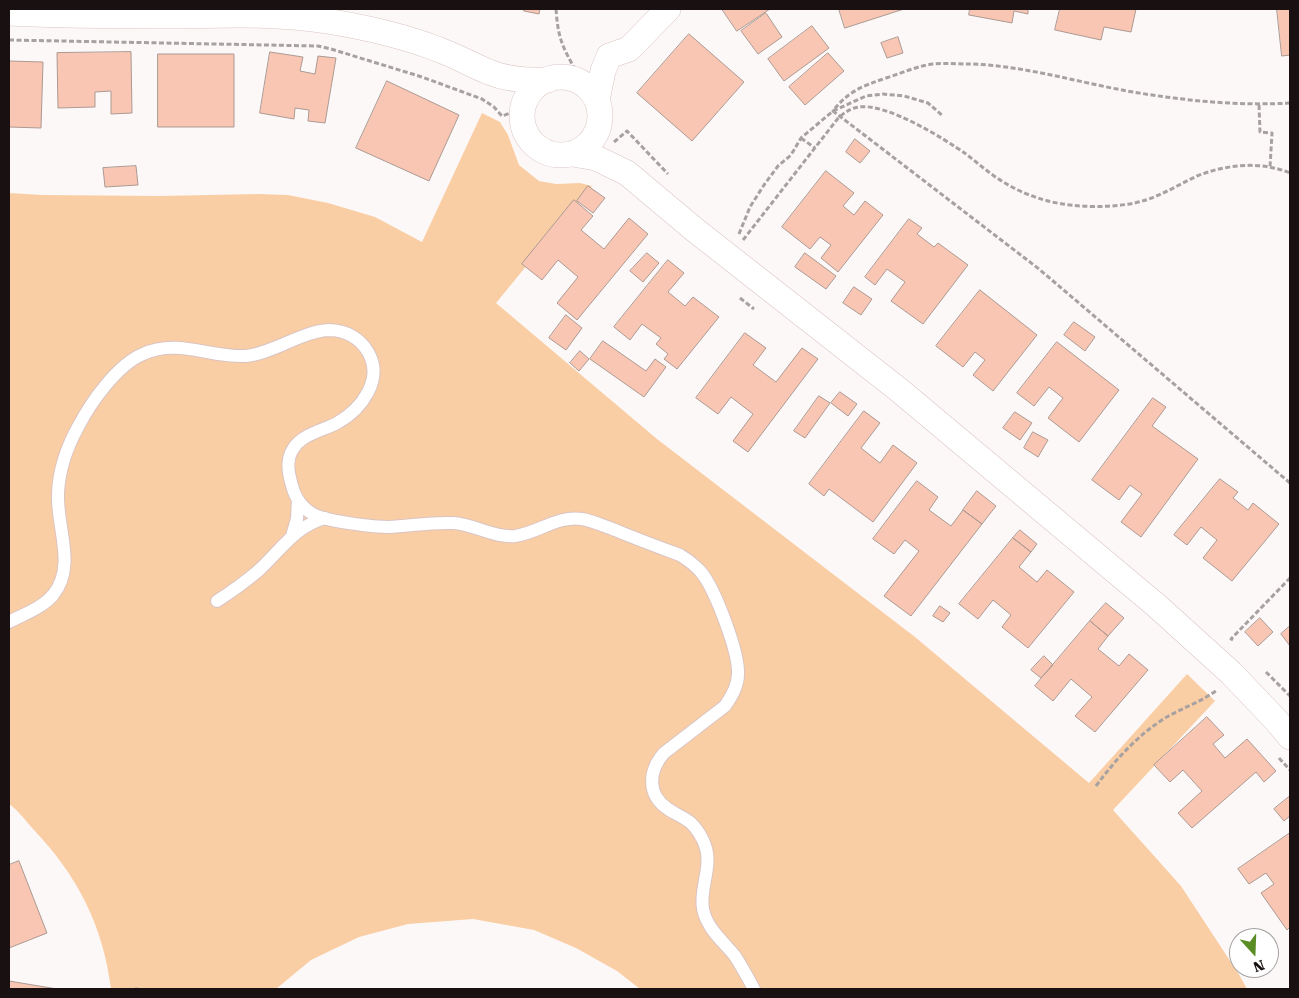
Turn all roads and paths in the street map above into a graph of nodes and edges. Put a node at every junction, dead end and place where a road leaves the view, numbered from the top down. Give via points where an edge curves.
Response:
1 (556, 9) edge
2 (668, 9) edge
3 (9, 13) edge
4 (326, 15) edge
5 (9, 40) edge
6 (629, 48) junction
7 (489, 72) junction
8 (562, 76) junction
9 (1290, 103) edge
10 (1259, 105) junction
11 (599, 110) junction
12 (833, 111) junction
13 (520, 115) junction
14 (943, 116) dead end
15 (839, 117) junction
16 (801, 138) junction
17 (815, 148) junction
18 (573, 154) junction
19 (1270, 167) junction
20 (627, 173) junction
21 (1290, 173) edge
22 (731, 232) dead end
23 (738, 237) junction
24 (739, 297) dead end
25 (754, 309) dead end
26 (1290, 483) edge
27 (298, 500) junction
28 (325, 518) junction
29 (292, 536) junction
30 (1290, 578) edge
31 (217, 601) dead end
32 (9, 622) edge
33 (1238, 645) dead end
34 (1263, 670) dead end
35 (1223, 682) junction
36 (1208, 685) dead end
37 (1290, 696) edge
38 (1284, 747) edge
39 (1290, 770) edge
40 (1096, 786) dead end
41 (135, 989) edge
42 (138, 989) edge
43 (754, 989) edge

1 - 8 path
2 - 6 street
3 - 4 street
4 - 7 street via 412,40
5 - 13 path via 318,46 413,74 482,99 502,116
6 - 8 street via 605,51
6 - 11 street via 609,56 603,71
7 - 8 street via 524,80
7 - 13 street via 506,89
8 - 11 street via 582,83 591,91
8 - 13 street via 539,84 531,91
9 - 10 path
10 - 12 path via 1176,99 998,65 945,63 919,67 863,86 841,100
10 - 19 path via 1260,132 1272,133
11 - 18 street via 597,131 592,141
11 - 20 street via 610,145
12 - 14 path via 866,96 883,94 928,103
12 - 15 path
12 - 16 path
13 - 18 street via 528,136 540,149 550,154
15 - 17 path
15 - 19 path via 861,106 886,111 942,138 1007,184 1048,201 1071,205 1127,205 1160,195 1216,170 1234,166
15 - 26 path via 1039,269
16 - 17 path
16 - 23 path via 791,156 778,166 756,196
17 - 23 path via 742,241
18 - 20 street via 601,160
19 - 21 path
20 - 35 street via 930,415 1157,606
22 - 23 path
24 - 25 path
27 - 28 lane via 310,512
27 - 29 lane
27 - 32 lane via 288,465 294,448 307,436 347,417 363,400 374,380 371,359 360,341 340,331 329,330 246,356 170,347 139,355 114,376 90,407 68,447 58,494 65,563 59,586 43,604
28 - 29 lane
28 - 43 lane via 388,527 456,523 511,536 561,520 582,519 692,562 709,583 720,607 736,655 736,687 725,706 664,753 652,772 651,782 660,802 689,821 702,836 708,855 702,901 706,920 737,960
29 - 31 lane via 257,572
30 - 33 path via 1231,639
34 - 37 path
35 - 36 path
35 - 38 street via 1275,719
35 - 40 path via 1149,729 1111,765
38 - 39 path
41 - 42 path

